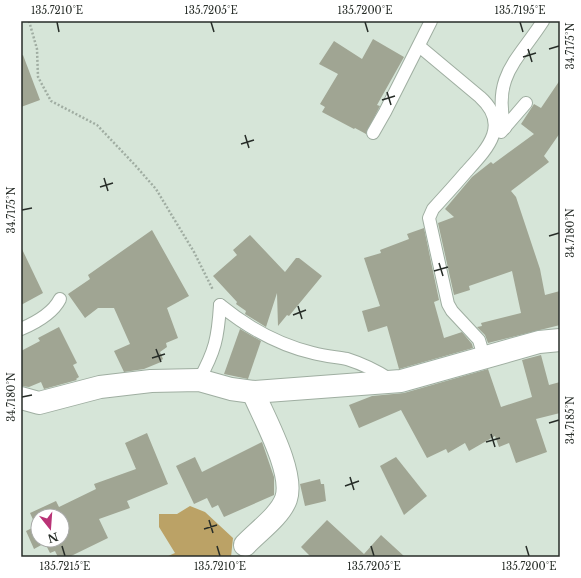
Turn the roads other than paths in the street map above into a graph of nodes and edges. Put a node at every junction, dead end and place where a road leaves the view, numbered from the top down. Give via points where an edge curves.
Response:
1 (432, 21) edge
2 (544, 21) edge
3 (419, 46) junction
4 (526, 103) dead end
5 (505, 128) junction
6 (373, 133) dead end
7 (493, 136) junction
8 (60, 299) dead end
9 (21, 329) edge
10 (560, 340) edge
11 (484, 357) junction
12 (199, 380) junction
13 (394, 381) junction
14 (253, 392) junction
15 (21, 398) edge
16 (245, 545) dead end

1 - 3 lane
2 - 5 lane via 509,67 501,96
3 - 6 lane
3 - 7 lane via 489,104 495,126
4 - 5 lane
5 - 7 lane
7 - 11 lane via 489,146 433,209 429,218 448,304 479,340
8 - 9 lane via 46,316
10 - 11 street via 540,342
11 - 13 street via 402,381
12 - 13 lane via 218,337 220,305 260,332 287,344 313,353 346,359
12 - 14 street
12 - 15 street via 151,381 100,387 39,403
13 - 14 street
14 - 16 street via 282,459 288,480 286,500 274,518

